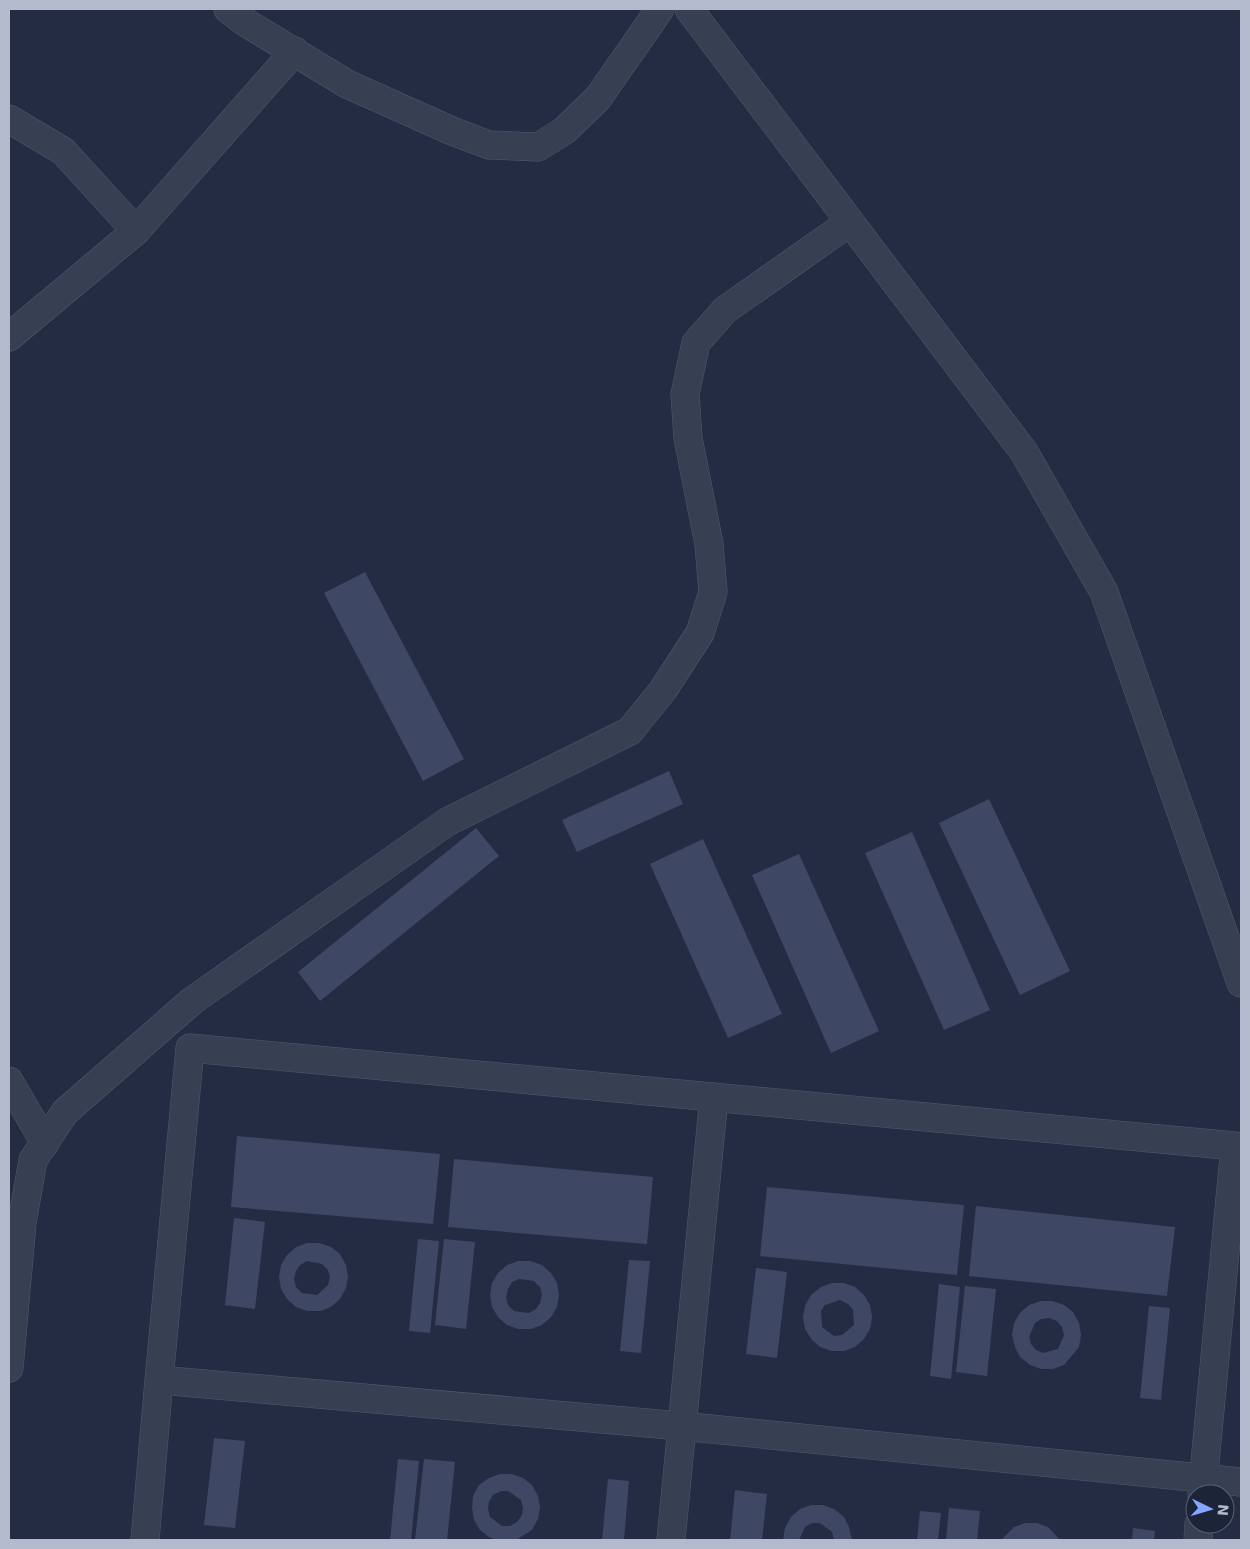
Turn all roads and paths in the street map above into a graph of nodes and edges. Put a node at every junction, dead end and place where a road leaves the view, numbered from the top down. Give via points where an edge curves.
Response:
1 (228, 9) edge
2 (660, 9) edge
3 (689, 9) edge
4 (295, 51) junction
5 (11, 124) edge
6 (850, 222) junction
7 (136, 231) junction
8 (9, 337) edge
9 (1241, 983) edge
10 (9, 1081) edge
11 (714, 1097) junction
12 (45, 1143) junction
13 (9, 1368) edge
14 (159, 1380) junction
15 (681, 1426) junction
16 (1241, 1482) edge
17 (1186, 1484) edge
18 (1203, 1484) edge
19 (1222, 1484) edge
20 (145, 1540) edge
21 (671, 1540) edge

1 - 4 street
2 - 4 street via 598,98 564,131 538,147 489,145 452,131 347,84
3 - 6 street
4 - 7 street
5 - 7 street via 63,151
6 - 9 street via 1024,452 1104,592
6 - 12 street via 725,310 696,343 685,394 688,438 709,544 713,592 700,633 663,690 630,730 447,822 192,1001 66,1112
7 - 8 street
10 - 12 street
11 - 14 street via 190,1048
11 - 15 street
11 - 18 street via 1235,1146
12 - 13 street via 33,1160 22,1223
14 - 15 street
14 - 20 street
15 - 17 street
15 - 21 street
16 - 19 street

